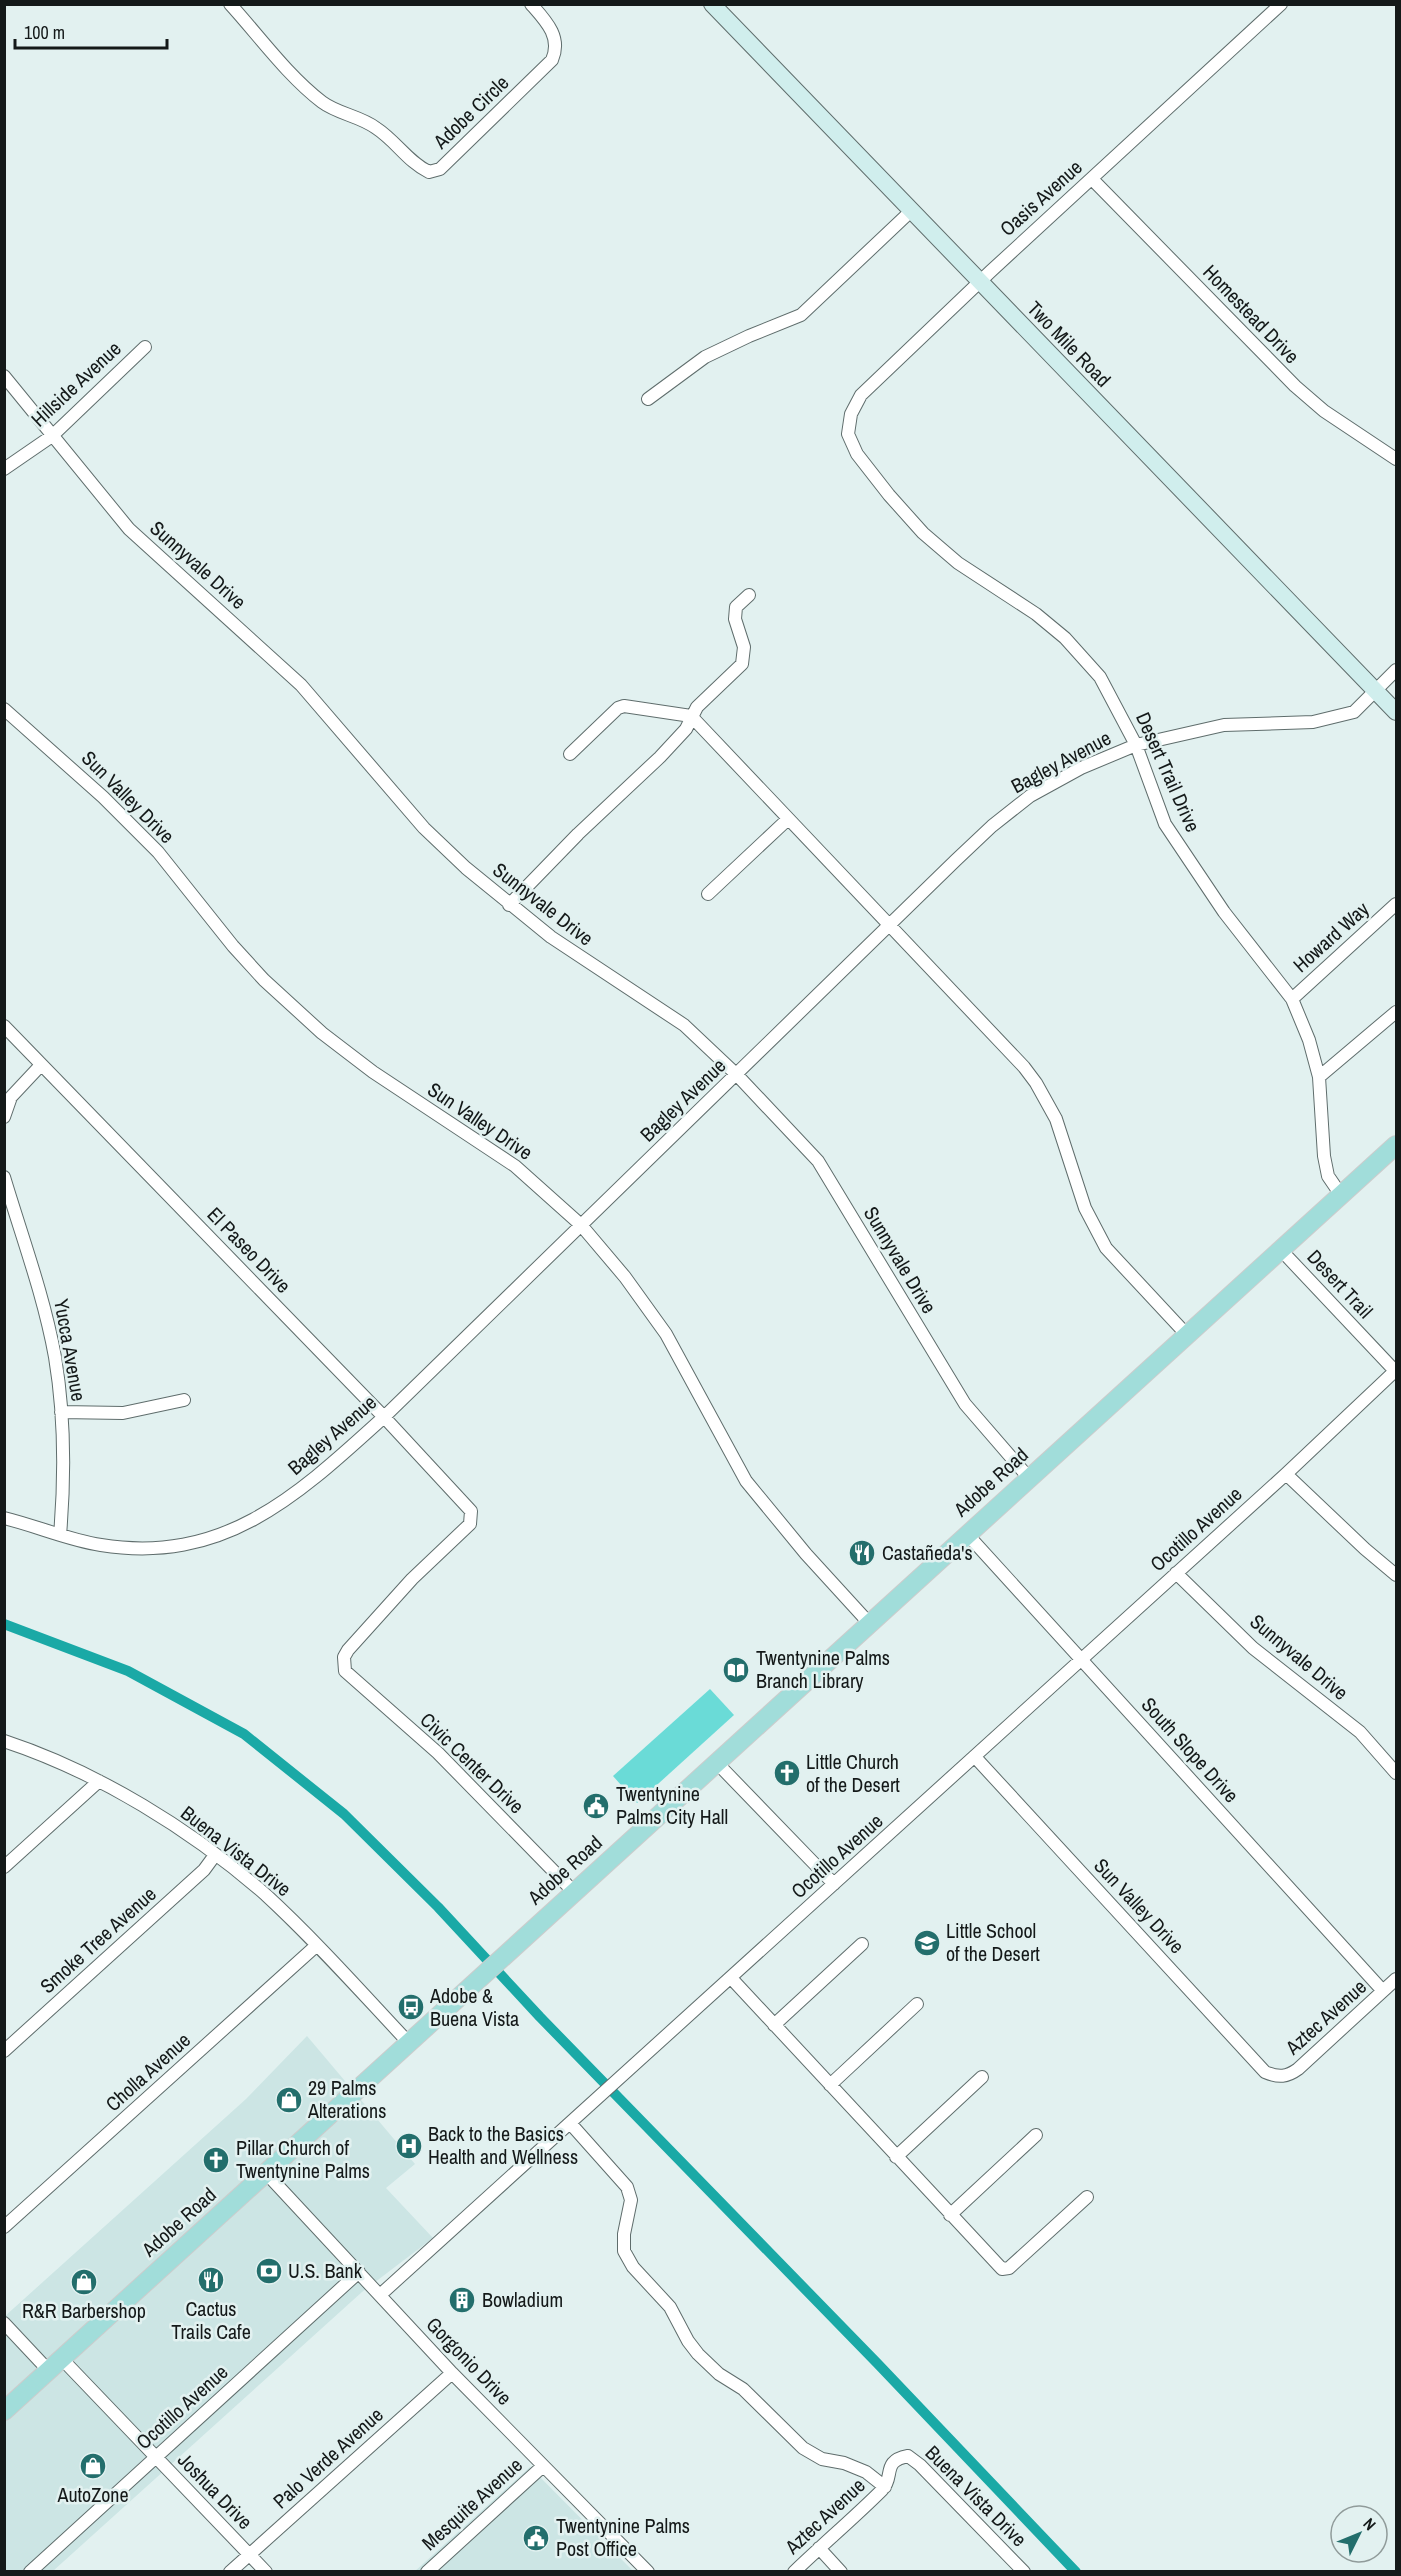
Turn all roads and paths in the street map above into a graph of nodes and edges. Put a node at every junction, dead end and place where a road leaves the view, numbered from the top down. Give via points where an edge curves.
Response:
1 (230, 4) edge
2 (531, 4) edge
3 (712, 4) edge
4 (1281, 4) edge
5 (1092, 179) junction
6 (911, 211) junction
7 (979, 282) junction
8 (145, 347) dead end
9 (4, 376) edge
10 (648, 399) dead end
11 (848, 434) joint
12 (52, 436) junction
13 (1396, 459) edge
14 (4, 469) edge
15 (749, 595) dead end
16 (1396, 670) edge
17 (1376, 690) junction
18 (4, 709) edge
19 (1396, 712) edge
20 (691, 717) junction
21 (1136, 745) junction
22 (570, 754) dead end
23 (788, 819) junction
24 (708, 894) dead end
25 (1396, 904) edge
26 (509, 905) junction
27 (890, 925) junction
28 (1292, 999) junction
29 (1396, 1012) edge
30 (4, 1026) edge
31 (41, 1065) junction
32 (737, 1075) junction
33 (1319, 1077) junction
34 (4, 1117) edge
35 (1396, 1145) edge
36 (4, 1177) edge
37 (1341, 1196) junction
38 (581, 1224) junction
39 (1281, 1250) junction
40 (1187, 1335) junction
41 (1396, 1371) edge
42 (184, 1400) dead end
43 (61, 1412) junction
44 (384, 1417) junction
45 (1286, 1474) junction
46 (1029, 1478) junction
47 (4, 1518) edge
48 (967, 1534) junction
49 (60, 1535) junction
50 (1176, 1573) junction
51 (1396, 1575) edge
52 (869, 1623) junction
53 (1081, 1659) junction
54 (343, 1663) joint
55 (4, 1741) edge
56 (975, 1757) junction
57 (716, 1762) junction
58 (1396, 1773) edge
59 (99, 1781) junction
60 (215, 1856) junction
61 (4, 1867) edge
62 (834, 1884) junction
63 (574, 1892) junction
64 (862, 1944) dead end
65 (317, 1945) junction
66 (730, 1978) junction
67 (1396, 1979) edge
68 (1383, 1991) junction
69 (917, 2004) dead end
70 (774, 2025) junction
71 (408, 2042) junction
72 (4, 2051) edge
73 (1278, 2076) joint
74 (982, 2077) dead end
75 (830, 2085) junction
76 (570, 2123) junction
77 (1036, 2134) dead end
78 (896, 2157) junction
79 (266, 2173) junction
80 (1087, 2197) dead end
81 (950, 2215) junction
82 (4, 2227) edge
83 (359, 2271) junction
84 (380, 2295) junction
85 (4, 2323) edge
86 (55, 2365) junction
87 (452, 2373) junction
88 (4, 2411) edge
89 (156, 2458) junction
90 (898, 2458) joint
91 (543, 2466) junction
92 (885, 2487) junction
93 (819, 2548) junction
94 (249, 2554) junction
95 (30, 2571) edge
96 (230, 2571) edge
97 (266, 2571) edge
98 (427, 2571) edge
99 (648, 2571) edge
100 (794, 2571) edge
101 (841, 2571) edge
102 (1024, 2571) edge

1 - 2 street, Adobe Circle via 323,103 375,126 416,166 429,172 440,169 552,60 556,43 552,31
3 - 6 main road, Two Mile Road
4 - 5 street, Oasis Avenue
5 - 7 street, Oasis Avenue
5 - 13 street, Homestead Drive via 1294,386
6 - 7 main road, Two Mile Road
6 - 10 street via 801,315 705,357
7 - 11 street, Oasis Avenue via 861,395 851,414
7 - 17 main road, Two Mile Road
8 - 12 street, Hillside Avenue
9 - 12 street, Sunnyvale Drive
11 - 21 street, Desert Trail Drive via 856,454 923,533 958,563 1036,614 1065,638 1100,677
12 - 14 street, Hillside Avenue
12 - 26 street, Sunnyvale Drive via 129,529 301,685 424,828
15 - 20 street via 736,607 735,619 744,647 742,664
16 - 17 street, Bagley Avenue
17 - 19 main road, Two Mile Road
17 - 21 street, Bagley Avenue via 1354,712 1313,722 1224,725
18 - 38 street, Sun Valley Drive via 158,852 233,946 322,1033 382,1078 515,1166
20 - 22 street via 624,706
20 - 23 street
20 - 26 street via 686,729 660,757
21 - 27 street, Bagley Avenue via 1081,768 1030,796 992,826
21 - 28 street, Desert Trail Drive via 1165,824 1224,912
23 - 24 street
23 - 27 street
25 - 28 street, Howard Way
26 - 32 street, Sunnyvale Drive via 593,968 660,1007
27 - 32 street, Bagley Avenue
27 - 40 street via 1036,1083 1056,1119 1085,1208 1106,1248
28 - 33 street, Desert Trail Drive via 1310,1040
29 - 33 street
30 - 31 street, El Paseo Drive
31 - 34 street via 11,1097
31 - 44 street, El Paseo Drive
32 - 38 street, Bagley Avenue
32 - 46 street, Sunnyvale Drive via 818,1161 964,1404
33 - 37 street, Desert Trail Drive via 1324,1156 1328,1176
35 - 37 main road, Adobe Road
36 - 43 street, Yucca Avenue via 39,1287 55,1358
37 - 39 main road, Adobe Road
38 - 44 street, Bagley Avenue
38 - 52 street, Sun Valley Drive via 666,1334 746,1481
39 - 40 main road, Adobe Road
39 - 41 street, Desert Trail
40 - 46 main road, Adobe Road
41 - 45 street, Ocotillo Avenue
42 - 43 street via 123,1413
43 - 49 street, Yucca Avenue via 65,1473
44 - 49 street, Bagley Avenue via 299,1491 253,1522 212,1538 167,1547 134,1547 101,1545
44 - 54 street, El Paseo Drive via 465,1502 471,1511 470,1524 372,1622 348,1650
45 - 50 street, Ocotillo Avenue
45 - 51 street
46 - 48 main road, Adobe Road
47 - 49 street, Bagley Avenue
48 - 52 main road, Adobe Road
48 - 53 street, South Slope Drive
50 - 53 street, Ocotillo Avenue
50 - 58 street, Sunnyvale Drive via 1253,1648 1360,1732
52 - 57 main road, Adobe Road
53 - 56 street, Ocotillo Avenue
53 - 68 street, South Slope Drive
54 - 63 street, Civic Center Drive via 353,1680 438,1753
55 - 59 street, Buena Vista Drive via 44,1754
56 - 62 street, Ocotillo Avenue
56 - 73 street, Sun Valley Drive via 1266,2072
57 - 62 street
57 - 63 main road, Adobe Road
59 - 60 street, Buena Vista Drive
59 - 61 street
60 - 65 street, Buena Vista Drive via 265,1895
60 - 72 street, Smoke Tree Avenue
62 - 66 street, Ocotillo Avenue
63 - 71 main road, Adobe Road
64 - 70 street
65 - 71 street, Buena Vista Drive
65 - 82 street, Cholla Avenue
66 - 70 street
66 - 76 street, Ocotillo Avenue
67 - 68 street, Aztec Avenue
68 - 73 street, Aztec Avenue via 1298,2069 1288,2076
69 - 75 street
70 - 75 street
71 - 79 main road, Adobe Road
74 - 78 street
75 - 78 street
76 - 84 street, Ocotillo Avenue
76 - 92 street via 627,2187 631,2200 624,2251 633,2268 670,2307 698,2354 743,2389 803,2448 822,2459 866,2472
77 - 81 street
78 - 81 street
79 - 83 street, Gorgonio Drive
79 - 86 main road, Adobe Road
80 - 81 street via 1009,2268 1002,2269
83 - 84 street, Gorgonio Drive
83 - 89 street, Ocotillo Avenue
84 - 87 street, Gorgonio Drive
85 - 86 street, Joshua Drive
86 - 88 main road, Adobe Road
86 - 89 street, Joshua Drive
87 - 91 street, Gorgonio Drive
87 - 94 street, Palo Verde Avenue
89 - 94 street, Joshua Drive
89 - 95 street, Ocotillo Avenue
90 - 92 street, Aztec Avenue via 890,2466
90 - 102 street, Buena Vista Drive via 908,2456 920,2465
91 - 98 street, Mesquite Avenue
91 - 99 street, Gorgonio Drive
92 - 93 street, Aztec Avenue
93 - 100 street, Aztec Avenue
93 - 101 street
94 - 96 street, Palo Verde Avenue
94 - 97 street, Joshua Drive

